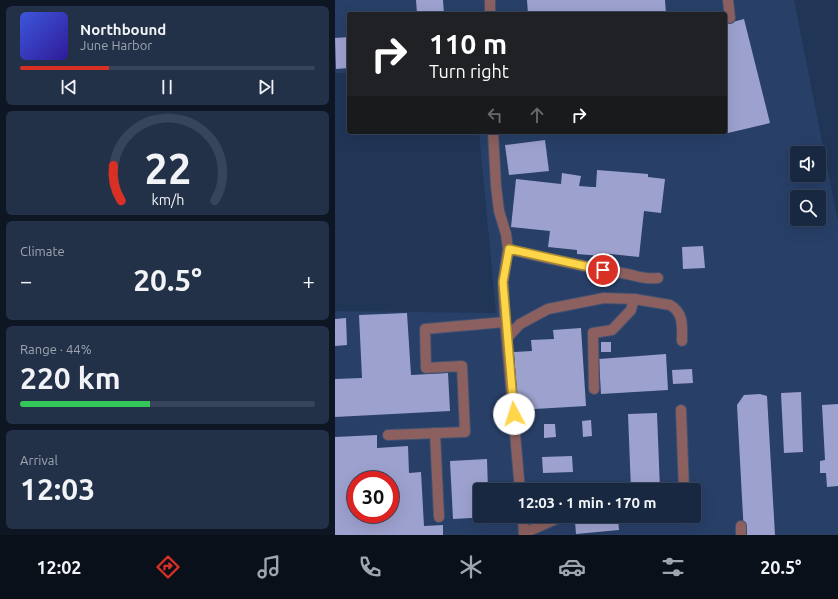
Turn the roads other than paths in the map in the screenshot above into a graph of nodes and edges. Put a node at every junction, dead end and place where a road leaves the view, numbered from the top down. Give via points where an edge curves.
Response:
1 (490, 0) edge
2 (728, 0) edge
3 (490, 12) edge
4 (730, 18) dead end
5 (493, 134) edge
6 (509, 249) junction
7 (658, 278) dead end
8 (634, 299) junction
9 (505, 322) junction
10 (507, 338) junction
11 (682, 341) dead end
12 (594, 389) dead end
13 (681, 410) dead end
14 (435, 433) junction
15 (388, 435) dead end
16 (519, 483) edge
17 (684, 483) edge
18 (439, 517) dead end
19 (523, 523) edge
20 (548, 523) edge
21 (524, 534) edge

1 - 3 street
2 - 4 street
5 - 6 street via 499,211
6 - 7 street via 643,279
6 - 9 street via 503,282
8 - 10 street via 604,298 548,309 520,324
8 - 11 street via 674,307 681,316
8 - 12 street via 631,310 612,330 593,333
9 - 10 street
9 - 14 street via 425,329 426,368 462,366 465,432
10 - 16 street
13 - 17 street
14 - 15 street
14 - 18 street
19 - 21 street
20 - 21 street

